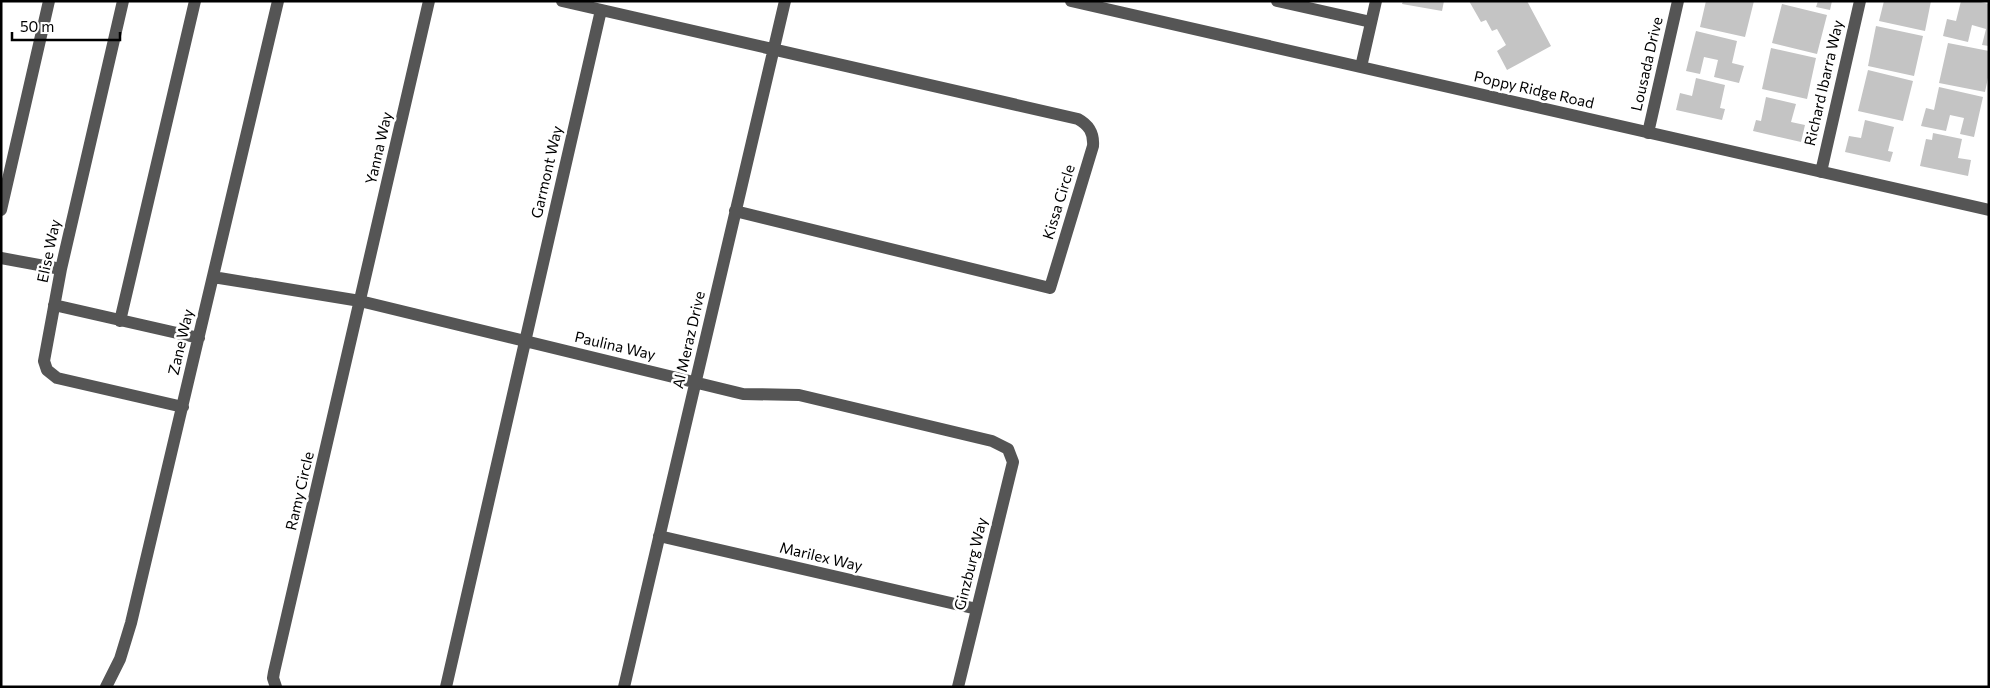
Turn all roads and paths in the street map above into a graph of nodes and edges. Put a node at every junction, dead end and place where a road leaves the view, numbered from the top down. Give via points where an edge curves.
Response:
1 (49, 1) edge
2 (123, 1) edge
3 (195, 1) edge
4 (429, 1) edge
5 (562, 1) edge
6 (785, 1) edge
7 (1072, 1) edge
8 (1277, 1) edge
9 (1376, 1) edge
10 (1678, 1) edge
11 (1860, 1) edge
12 (274, 2) edge
13 (601, 10) junction
14 (1371, 22) junction
15 (774, 50) junction
16 (1361, 67) junction
17 (1648, 133) junction
18 (1821, 172) junction
19 (1988, 206) edge
20 (1, 210) edge
21 (736, 211) junction
22 (1, 258) edge
23 (61, 269) junction
24 (213, 277) junction
25 (360, 301) junction
26 (54, 305) junction
27 (120, 321) junction
28 (199, 338) junction
29 (525, 341) junction
30 (696, 382) junction
31 (183, 407) junction
32 (1008, 449) joint
33 (659, 536) junction
34 (977, 609) junction
35 (106, 687) edge
36 (276, 687) edge
37 (446, 687) edge
38 (624, 687) edge
39 (958, 687) edge

1 - 20 street
2 - 23 street, Elise Way
3 - 27 street
4 - 25 street, Yanna Way
5 - 13 street
6 - 15 street, Al Meraz Drive
7 - 16 street, Poppy Ridge Road
8 - 14 street
9 - 14 street
10 - 17 street, Lousada Drive
11 - 18 street, Richard Ibarra Way
12 - 24 street, Zane Way
13 - 15 street
13 - 29 street, Garmont Way
14 - 16 street
15 - 21 street, Al Meraz Drive
15 - 21 street, Kissa Circle via 1078,119 1089,127 1093,146 1050,288
16 - 17 street, Poppy Ridge Road
17 - 18 street, Poppy Ridge Road
18 - 19 street, Poppy Ridge Road
21 - 30 street, Al Meraz Drive
22 - 23 street
23 - 26 street, Elise Way
24 - 25 street, Paulina Way
24 - 28 street, Zane Way
25 - 29 street, Paulina Way
25 - 36 street, Ramy Circle via 274,672
26 - 27 street
26 - 31 street, Elise Way via 44,361 51,375
27 - 28 street
28 - 31 street, Zane Way
29 - 30 street, Paulina Way
29 - 37 street
30 - 32 street, Paulina Way via 743,394 799,395 992,441
30 - 33 street, Al Meraz Drive
31 - 35 street, Zane Way via 132,623
32 - 34 street, Ginzburg Way via 1013,462
33 - 34 street, Marilex Way
33 - 38 street, Al Meraz Drive
34 - 39 street, Ginzburg Way

